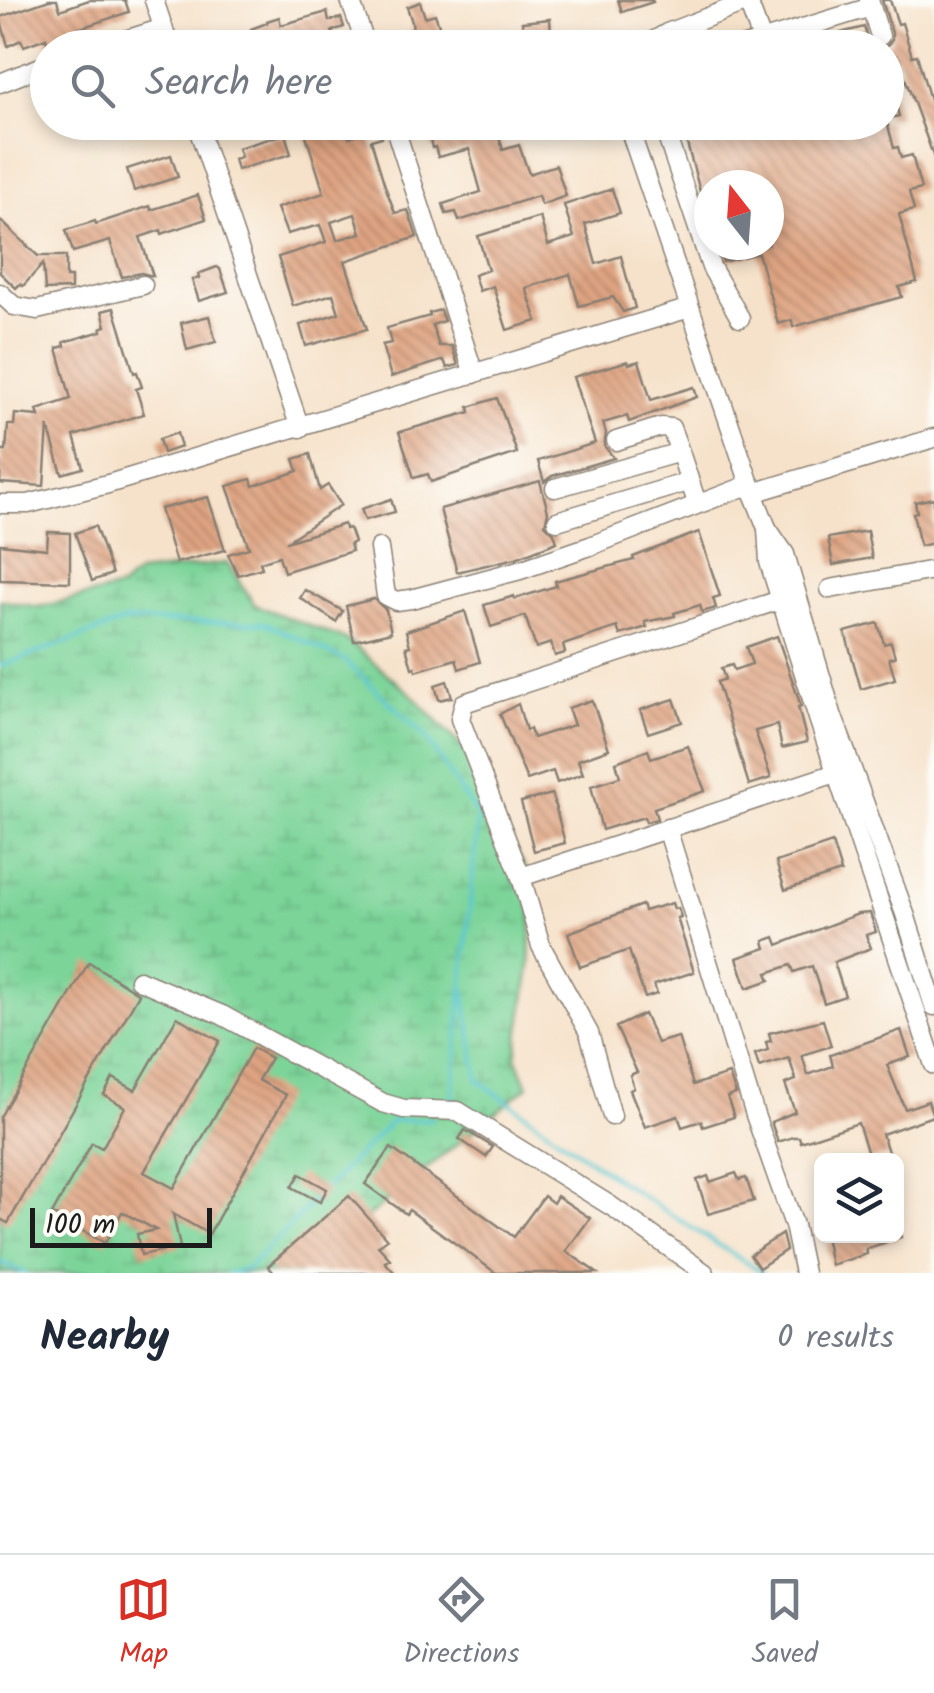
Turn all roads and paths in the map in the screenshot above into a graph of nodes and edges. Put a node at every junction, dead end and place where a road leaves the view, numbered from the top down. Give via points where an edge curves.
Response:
1 (154, 0) edge
2 (350, 0) edge
3 (750, 1) edge
4 (870, 3) edge
5 (162, 28) joint
6 (156, 30) edge
7 (361, 30) edge
8 (675, 30) edge
9 (759, 30) edge
10 (791, 30) edge
11 (878, 30) edge
12 (30, 69) edge
13 (1, 78) edge
14 (202, 140) edge
15 (399, 140) edge
16 (633, 140) edge
17 (667, 140) edge
18 (143, 286) dead end
19 (0, 293) edge
20 (690, 308) junction
21 (740, 318) dead end
22 (474, 374) junction
23 (300, 428) junction
24 (934, 438) edge
25 (616, 441) dead end
26 (680, 452) junction
27 (688, 482) junction
28 (555, 488) dead end
29 (752, 489) junction
30 (696, 503) junction
31 (0, 504) edge
32 (558, 520) dead end
33 (380, 548) dead end
34 (934, 570) edge
35 (830, 589) dead end
36 (790, 597) junction
37 (843, 770) junction
38 (668, 828) junction
39 (521, 877) junction
40 (921, 976) edge
41 (139, 980) dead end
42 (934, 1006) edge
43 (934, 1065) edge
44 (612, 1116) dead end
45 (705, 1273) edge
46 (804, 1273) edge

1 - 5 street
2 - 7 street
3 - 8 street
3 - 9 street
4 - 10 street
4 - 11 street
5 - 6 street
12 - 13 street
14 - 23 street
15 - 22 street
16 - 20 street
17 - 21 street via 711,267
18 - 19 street via 37,310 14,306
20 - 22 street
20 - 29 street
22 - 23 street
23 - 31 street via 53,498
24 - 29 street
25 - 26 street via 671,428
26 - 27 street
26 - 28 street
27 - 30 street
27 - 32 street
29 - 30 street
29 - 36 street via 767,528 766,548
30 - 33 street via 520,570 410,599 386,596
34 - 35 street
36 - 37 street
36 - 39 street via 464,703 460,719
37 - 38 street
37 - 40 street
38 - 39 street
38 - 46 street
39 - 44 street via 541,946 588,1033
40 - 42 street
40 - 43 street
41 - 45 street via 222,1015 404,1110 458,1111

